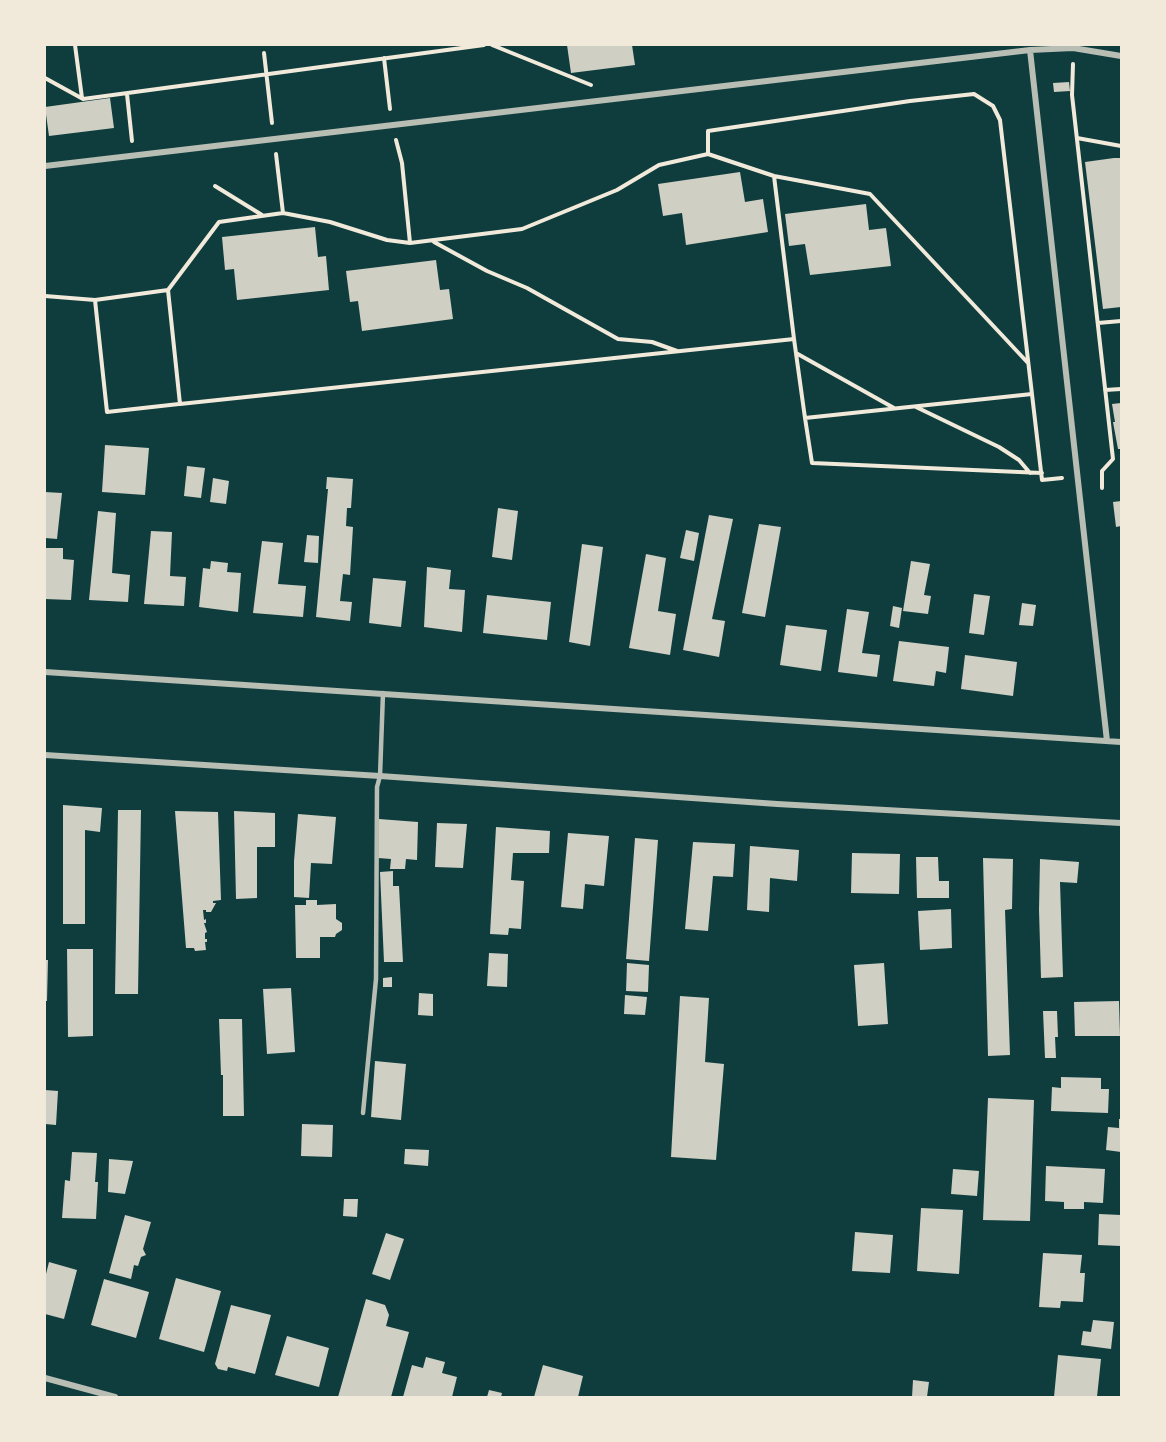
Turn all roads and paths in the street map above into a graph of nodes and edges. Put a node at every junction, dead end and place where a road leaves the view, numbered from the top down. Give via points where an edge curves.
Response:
1 (75, 45) edge
2 (484, 45) edge
3 (492, 45) edge
4 (1073, 48) junction
5 (1030, 50) junction
6 (264, 53) dead end
7 (1121, 56) edge
8 (266, 74) junction
9 (45, 78) edge
10 (594, 86) dead end
11 (127, 94) junction
12 (82, 99) junction
13 (1077, 138) junction
14 (273, 139) junction
15 (1121, 146) edge
16 (708, 153) junction
17 (134, 155) junction
18 (402, 163) dead end
19 (45, 166) edge
20 (774, 176) junction
21 (215, 186) dead end
22 (283, 213) junction
23 (263, 216) junction
24 (434, 242) junction
25 (410, 243) junction
26 (168, 290) junction
27 (45, 296) edge
28 (95, 300) junction
29 (1121, 321) edge
30 (1098, 323) junction
31 (794, 339) junction
32 (679, 351) junction
33 (796, 353) junction
34 (1029, 364) junction
35 (1121, 389) edge
36 (1106, 390) junction
37 (1032, 394) junction
38 (180, 404) junction
39 (915, 406) junction
40 (894, 408) junction
41 (805, 418) junction
42 (1030, 473) junction
43 (1042, 473) junction
44 (1078, 477) junction
45 (1102, 488) dead end
46 (45, 672) edge
47 (383, 693) junction
48 (1107, 741) junction
49 (1121, 742) edge
50 (45, 755) edge
51 (380, 776) junction
52 (1121, 823) edge
53 (363, 1113) dead end
54 (45, 1378) edge
55 (115, 1397) edge

1 - 12 path
2 - 8 path
3 - 10 path
4 - 5 street
4 - 7 street
4 - 13 path via 1072,95
5 - 14 street
5 - 44 street
6 - 8 path
8 - 11 path
8 - 14 path
9 - 12 path
11 - 12 path
11 - 17 path
13 - 15 path
13 - 30 path
14 - 17 street
14 - 22 path
16 - 20 path
16 - 24 path via 659,165 616,190 522,230
16 - 34 path via 708,131 974,94 993,106 1000,120
17 - 19 street
18 - 25 path
20 - 31 path
20 - 34 path via 870,194
21 - 23 path
22 - 23 path
22 - 25 path
23 - 26 path via 219,222
24 - 25 path
24 - 32 path via 618,339 652,342
26 - 28 path
26 - 38 path
27 - 28 path
28 - 38 path via 106,412
29 - 30 path
30 - 36 path
31 - 32 path
31 - 33 path
32 - 38 path
33 - 40 path
33 - 41 path
34 - 37 path
35 - 36 path
36 - 45 path via 1113,459 1102,471
37 - 39 path
37 - 43 path
39 - 40 path
39 - 42 path via 999,447
40 - 41 path
41 - 42 path via 812,463
42 - 43 path
43 - 44 path via 1042,480
44 - 48 street
46 - 47 street
47 - 48 street
47 - 51 lane
48 - 49 street
50 - 51 street
51 - 52 street
51 - 53 lane via 375,979
54 - 55 street

